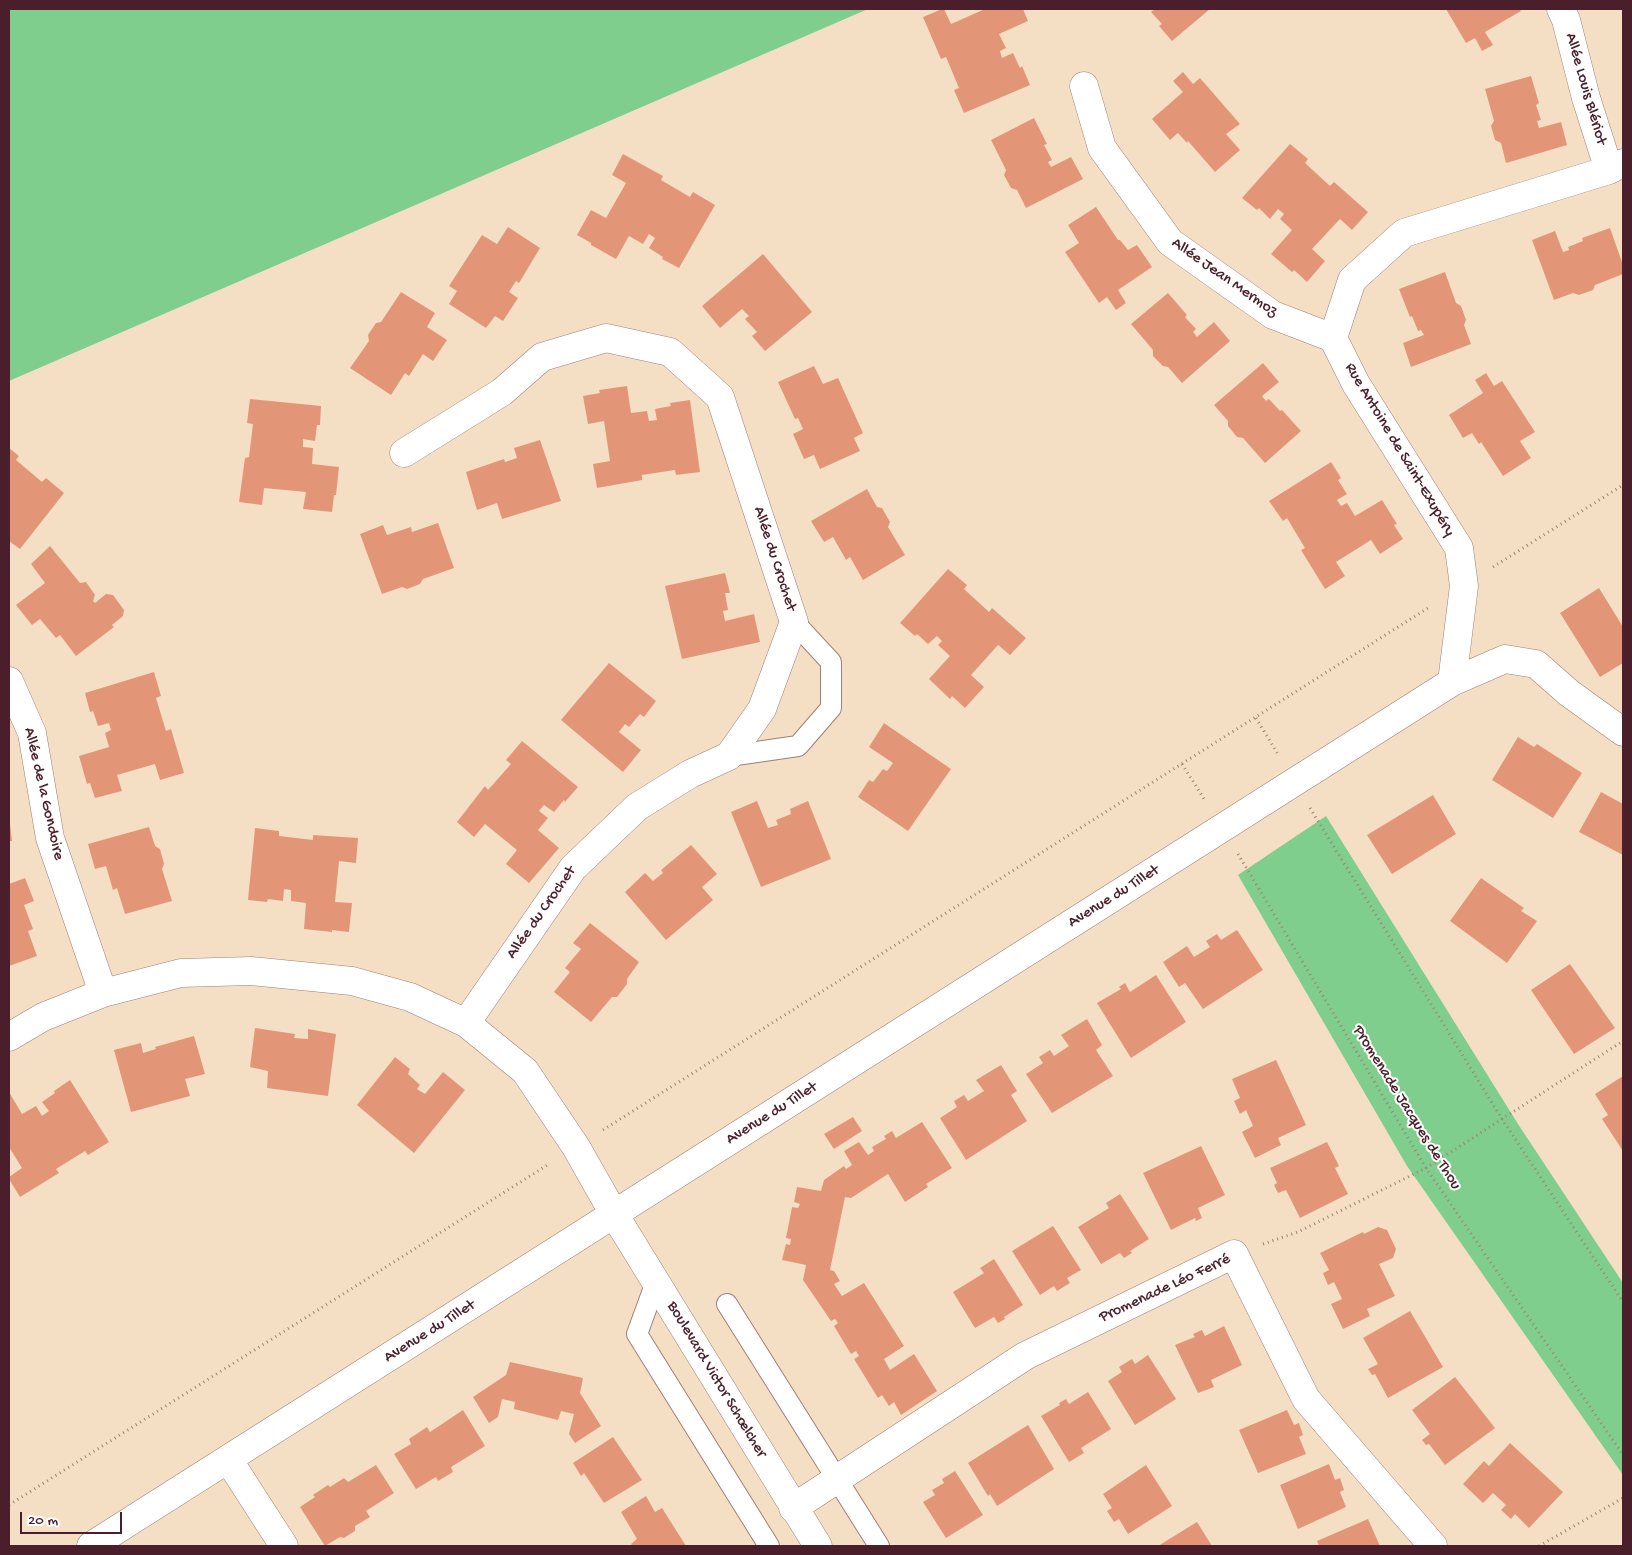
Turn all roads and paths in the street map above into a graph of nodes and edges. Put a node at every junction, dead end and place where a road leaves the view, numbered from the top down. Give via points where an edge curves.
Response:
1 (1561, 9) edge
2 (1084, 86) dead end
3 (1616, 166) edge
4 (1333, 338) junction
5 (404, 453) dead end
6 (1623, 485) edge
7 (1464, 586) junction
8 (794, 622) junction
9 (9, 681) edge
10 (1452, 682) junction
11 (1256, 718) junction
12 (1623, 732) edge
13 (729, 756) junction
14 (1182, 764) junction
15 (1295, 783) junction
16 (1222, 828) junction
17 (103, 992) junction
18 (466, 1023) junction
19 (9, 1037) edge
20 (1623, 1041) edge
21 (1502, 1119) junction
22 (576, 1147) junction
23 (1426, 1168) junction
24 (614, 1214) junction
25 (1234, 1254) junction
26 (656, 1282) junction
27 (1623, 1302) edge
28 (727, 1304) dead end
29 (1623, 1455) edge
30 (228, 1459) junction
31 (837, 1480) junction
32 (1623, 1498) edge
33 (9, 1506) edge
34 (794, 1508) junction
35 (91, 1546) edge
36 (284, 1546) edge
37 (769, 1546) edge
38 (818, 1546) edge
39 (879, 1546) edge
40 (1433, 1546) edge
41 (1539, 1546) edge

1 - 3 street, Allée Louis Blériot via 1586,98
2 - 4 street, Allée Jean Mermoz via 1102,148 1170,242 1273,316
3 - 4 street via 1404,233 1352,280
4 - 7 street, Rue Antoine de Saint-Exupéry via 1356,384 1459,548
5 - 8 street, Allée du Crochet via 502,392 542,357 606,338 670,352 720,396
6 - 7 path
7 - 10 street, Rue Antoine de Saint-Exupéry
7 - 11 path
8 - 13 street, Allée du Crochet via 762,709
8 - 13 lane via 831,662 831,708 798,746
9 - 17 street, Allée de la Gondoire via 32,732 50,838
10 - 12 street, Avenue du Tillet via 1505,659 1536,664
10 - 15 street, Avenue du Tillet
11 - 14 path
11 - 15 path
13 - 18 street, Allée du Crochet via 690,774 636,807 573,868
14 - 16 path, Promenade Jacques de Thou
14 - 22 path
15 - 16 street, Avenue du Tillet
15 - 21 path
16 - 23 path, Promenade Jacques de Thou
16 - 24 street, Avenue du Tillet
17 - 18 street, Boulevard Victor Schœlcher via 181,973 251,971 352,981 410,997
17 - 19 street, Boulevard Victor Schœlcher via 43,1017
18 - 22 street, Boulevard Victor Schœlcher via 525,1071
20 - 21 path
21 - 23 path
21 - 27 path
22 - 24 street, Boulevard Victor Schœlcher
22 - 33 path
23 - 25 path via 1298,1232
23 - 29 path, Promenade Jacques de Thou
24 - 26 street, Boulevard Victor Schœlcher
24 - 30 street, Avenue du Tillet
25 - 31 street, Promenade Léo Ferré via 1025,1356
25 - 40 street, Promenade Léo Ferré via 1306,1399
26 - 34 street, Boulevard Victor Schœlcher
26 - 37 lane via 636,1334
28 - 31 lane
30 - 35 street, Avenue du Tillet
30 - 36 street
31 - 34 street, Promenade Léo Ferré
31 - 39 lane
32 - 41 path
34 - 38 street, Boulevard Victor Schœlcher

